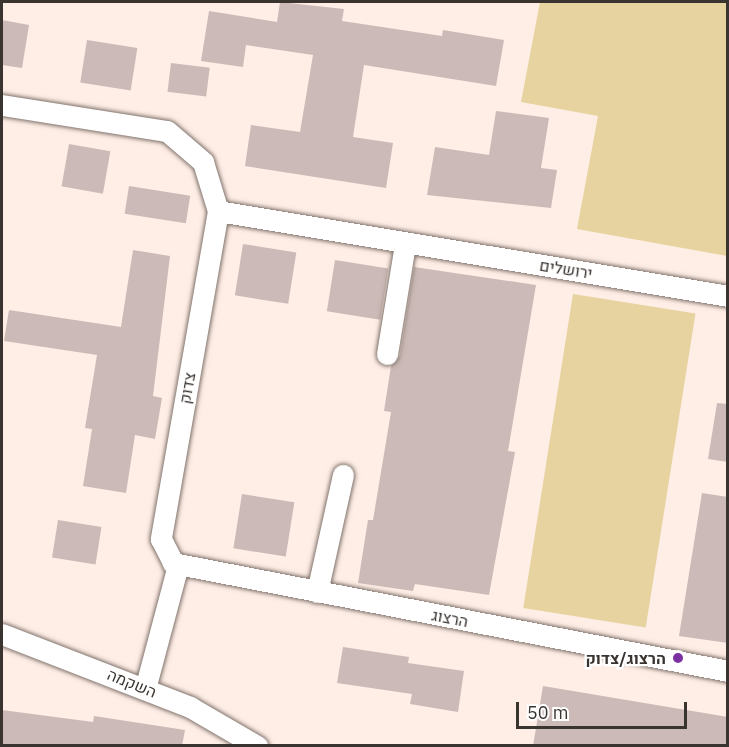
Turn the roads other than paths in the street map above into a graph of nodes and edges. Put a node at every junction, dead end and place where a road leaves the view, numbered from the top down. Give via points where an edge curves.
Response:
1 (2, 105) edge
2 (218, 211) junction
3 (405, 244) junction
4 (728, 296) edge
5 (387, 354) dead end
6 (343, 475) dead end
7 (176, 564) junction
8 (317, 592) junction
9 (2, 634) edge
10 (728, 672) edge
11 (145, 688) junction
12 (257, 746) edge

1 - 2 street via 166,131 203,162
2 - 3 street, ירושלים
2 - 7 street, צדוק via 161,539
3 - 4 street, ירושלים
3 - 5 street
6 - 8 street
7 - 8 street, הרצוג
7 - 11 street
8 - 10 street, הרצוג
9 - 11 street, השקמה
11 - 12 street, השקמה via 190,707

